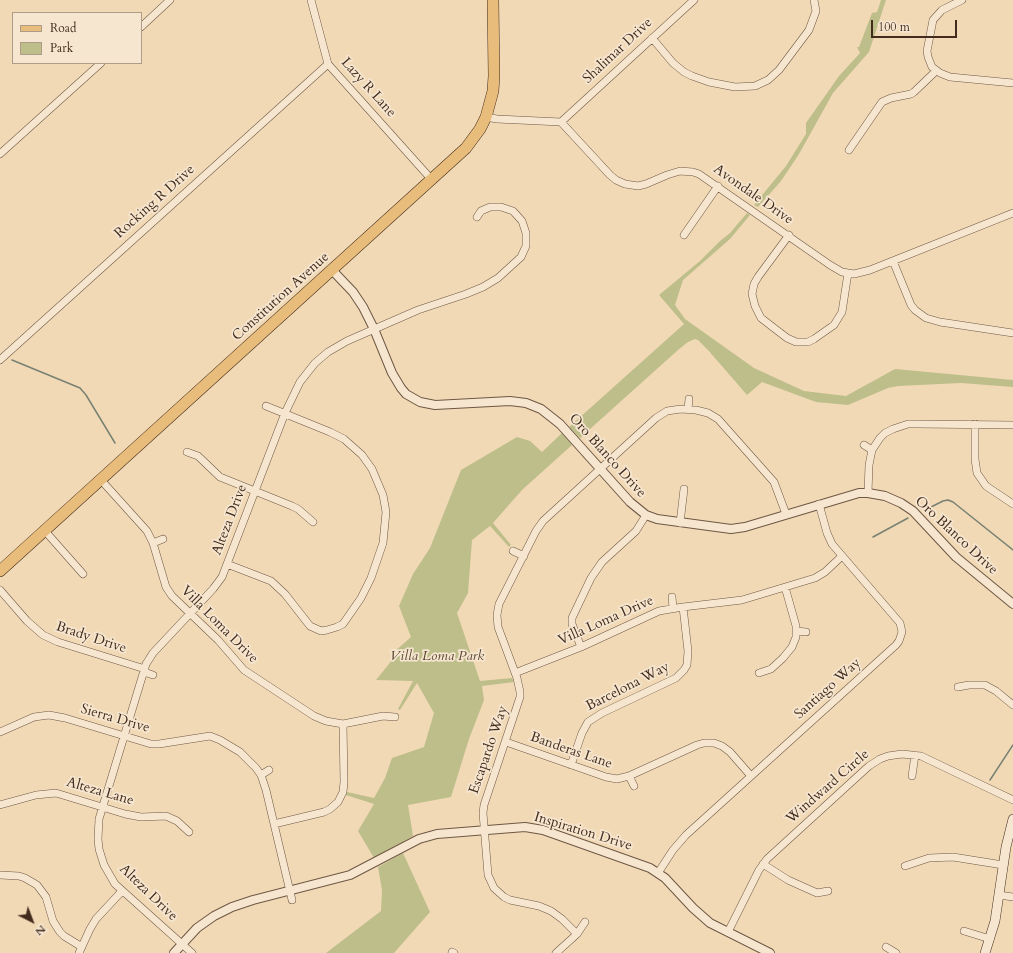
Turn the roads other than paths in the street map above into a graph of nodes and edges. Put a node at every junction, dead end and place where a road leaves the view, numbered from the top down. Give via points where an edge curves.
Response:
1 (170, 0) edge
2 (311, 0) edge
3 (493, 0) edge
4 (694, 0) edge
5 (814, 0) edge
6 (959, 1) edge
7 (142, 26) edge
8 (652, 38) junction
9 (100, 64) edge
10 (328, 64) junction
11 (936, 70) junction
12 (1013, 84) edge
13 (486, 117) junction
14 (561, 122) junction
15 (850, 150) dead end
16 (0, 154) edge
17 (432, 180) junction
18 (718, 186) junction
19 (1013, 213) edge
20 (477, 217) dead end
21 (684, 235) dead end
22 (788, 235) junction
23 (893, 261) junction
24 (332, 270) junction
25 (848, 273) junction
26 (374, 329) junction
27 (1013, 332) edge
28 (0, 360) edge
29 (689, 399) dead end
30 (266, 406) dead end
31 (688, 409) junction
32 (285, 413) junction
33 (975, 424) junction
34 (1013, 425) edge
35 (864, 445) dead end
36 (872, 450) junction
37 (187, 452) dead end
38 (600, 468) junction
39 (101, 480) junction
40 (684, 489) dead end
41 (255, 491) junction
42 (868, 493) junction
43 (819, 504) junction
44 (1013, 504) edge
45 (786, 514) junction
46 (646, 515) junction
47 (313, 522) dead end
48 (680, 523) junction
49 (45, 531) junction
50 (163, 539) dead end
51 (153, 543) junction
52 (514, 551) dead end
53 (524, 556) junction
54 (842, 556) junction
55 (227, 564) junction
56 (0, 571) edge
57 (83, 574) dead end
58 (785, 587) junction
59 (0, 590) edge
60 (672, 597) dead end
61 (1013, 604) edge
62 (682, 607) junction
63 (673, 608) junction
64 (190, 613) junction
65 (796, 632) junction
66 (806, 632) dead end
67 (581, 647) junction
68 (144, 671) junction
69 (515, 673) junction
70 (759, 673) dead end
71 (153, 675) dead end
72 (958, 687) dead end
73 (1013, 705) edge
74 (395, 718) dead end
75 (343, 724) junction
76 (0, 732) edge
77 (716, 734) dead end
78 (124, 737) junction
79 (506, 742) junction
80 (714, 743) junction
81 (915, 755) junction
82 (571, 765) junction
83 (269, 770) dead end
84 (261, 775) junction
85 (629, 776) junction
86 (751, 776) junction
87 (912, 776) dead end
88 (634, 786) dead end
89 (1013, 800) edge
90 (0, 805) edge
91 (103, 806) junction
92 (1013, 819) edge
93 (274, 824) junction
94 (484, 830) junction
95 (189, 832) dead end
96 (763, 864) junction
97 (1003, 864) junction
98 (905, 866) dead end
99 (658, 873) junction
100 (0, 875) edge
101 (291, 890) junction
102 (122, 891) junction
103 (828, 891) dead end
104 (999, 895) junction
105 (1013, 896) edge
106 (292, 900) dead end
107 (585, 922) dead end
108 (964, 930) dead end
109 (728, 932) junction
110 (577, 934) junction
111 (990, 940) junction
112 (182, 944) junction
113 (886, 947) dead end
114 (81, 950) edge
115 (174, 953) edge
116 (192, 953) edge
117 (556, 953) edge
118 (770, 953) edge
119 (896, 953) edge
120 (985, 953) edge

1 - 7 street
2 - 10 street, Lazy R Lane
3 - 13 main road, Constitution Avenue via 494,76
4 - 8 street, Shalimar Drive
5 - 8 street via 816,11 808,30 780,70 768,80 748,88 709,82 684,72
6 - 11 street via 938,13 931,25 927,51 929,62
8 - 14 street, Shalimar Drive
9 - 16 street
10 - 17 street, Lazy R Lane
10 - 28 street, Rocking R Drive
11 - 12 street via 944,76
11 - 15 street via 911,94 882,102
13 - 14 street
13 - 17 main road, Constitution Avenue via 466,148
14 - 18 street, Avondale Drive via 620,183 638,186 674,172 687,171 699,174
17 - 24 main road, Constitution Avenue
18 - 21 street
18 - 22 street, Avondale Drive
19 - 23 street
20 - 26 street, Alteza Drive via 485,208 496,206 508,208 518,216 527,240 524,252 516,262 498,278 476,291 418,310
22 - 25 street, Avondale Drive via 836,269
22 - 25 street via 758,277 752,294 761,318 787,338 796,342 808,342 834,325 842,312
23 - 25 street via 861,273
23 - 27 street via 911,305 926,318
24 - 26 street, Oro Blanco Drive via 358,298
24 - 39 main road, Constitution Avenue
26 - 32 street, Alteza Drive via 340,344 318,360 300,382
26 - 38 street, Oro Blanco Drive via 397,383 414,399 435,405 510,401 535,406 553,417
29 - 31 street
30 - 32 street
31 - 38 street, Escapardo Way via 662,414
31 - 45 street, Escapardo Way via 708,413 722,423 774,482
32 - 41 street, Alteza Drive
32 - 55 street via 338,435 357,449 366,461 380,486 386,512 379,559 361,598 347,619 338,627 327,630 310,626 285,594 271,581
33 - 34 street
33 - 36 street via 900,426 885,433
33 - 44 street via 977,473 986,486
35 - 36 street
36 - 42 street
37 - 41 street via 198,456 220,477
38 - 46 street, Oro Blanco Drive via 630,502
38 - 53 street, Escapardo Way via 543,521
39 - 49 main road, Constitution Avenue
39 - 51 street, Villa Loma Drive via 142,525
40 - 48 street
41 - 47 street via 298,509
41 - 55 street, Alteza Drive
42 - 43 street, Oro Blanco Drive
42 - 61 street, Oro Blanco Drive via 885,496 907,506 956,557
43 - 45 street, Oro Blanco Drive
43 - 54 street, Santiago Way via 829,539
45 - 48 street, Oro Blanco Drive via 731,529
46 - 48 street, Oro Blanco Drive via 657,520
46 - 67 street via 634,534 602,562 591,578 572,618
49 - 56 main road, Constitution Avenue
49 - 57 street
50 - 51 street
51 - 64 street, Villa Loma Drive via 168,591
52 - 53 street
53 - 69 street, Escapardo Way via 499,604 497,615 498,627
54 - 58 street, Villa Loma Drive via 820,576
54 - 86 street, Santiago Way via 897,619 902,627 899,641
55 - 64 street, Alteza Drive via 218,584
58 - 62 street, Villa Loma Drive via 742,600
58 - 65 street
59 - 68 street, Brady Drive via 43,636
60 - 63 street
62 - 63 street, Villa Loma Drive
62 - 82 street, Barcelona Way via 688,659 680,675 586,720
63 - 67 street, Villa Loma Drive via 659,611
64 - 68 street, Alteza Drive via 149,658
64 - 75 street, Villa Loma Drive via 249,674 320,719
65 - 66 street
65 - 70 street via 788,653 770,669
67 - 69 street, Villa Loma Drive
68 - 71 street, Brady Drive
68 - 78 street, Alteza Drive
69 - 79 street, Escapardo Way via 520,697
72 - 73 street via 985,685
74 - 75 street, Villa Loma Drive via 382,716
75 - 93 street via 344,782 338,802 324,812
76 - 78 street, Sierra Drive via 34,717 49,715
77 - 80 street
78 - 84 street, Sierra Drive via 159,744 203,737 215,738 240,752
78 - 91 street, Alteza Drive
79 - 82 street, Banderas Lane
79 - 94 street, Escapardo Way via 485,798
80 - 85 street, Banderas Lane via 697,745
80 - 86 street via 730,752
81 - 87 street
81 - 89 street, Windward Circle
81 - 96 street, Windward Circle via 895,754 874,762 776,849
82 - 85 street, Banderas Lane via 612,779
83 - 84 street
84 - 93 street, Sierra Drive
85 - 88 street
86 - 99 street, Santiago Way via 683,839
90 - 91 street, Alteza Lane via 36,794 50,793
91 - 95 street, Alteza Lane via 133,816 172,817
91 - 102 street, Alteza Drive via 98,829 100,857 111,878
92 - 97 main road
93 - 101 street, Sierra Drive
94 - 99 street, Inspiration Drive via 525,827 543,830 644,865
94 - 101 street, Inspiration Drive via 429,836 410,843 350,875
94 - 110 street, Escapardo Way via 488,875 494,888 510,900 552,911
96 - 103 street via 788,880 817,893
96 - 109 street, Windward Circle
97 - 98 street via 953,857 929,858
97 - 104 main road
99 - 109 street, Inspiration Drive via 710,923
100 - 114 street via 19,876 36,885 46,897 60,932
101 - 106 street, Sierra Drive
101 - 112 street, Inspiration Drive via 242,903 224,911 197,928
102 - 112 street, Alteza Drive
102 - 114 street via 96,919
104 - 105 street
104 - 111 main road
107 - 110 street
108 - 111 street
109 - 118 street, Inspiration Drive
110 - 117 street
111 - 120 main road
112 - 115 street, Inspiration Drive
112 - 116 street, Alteza Drive
113 - 119 street

